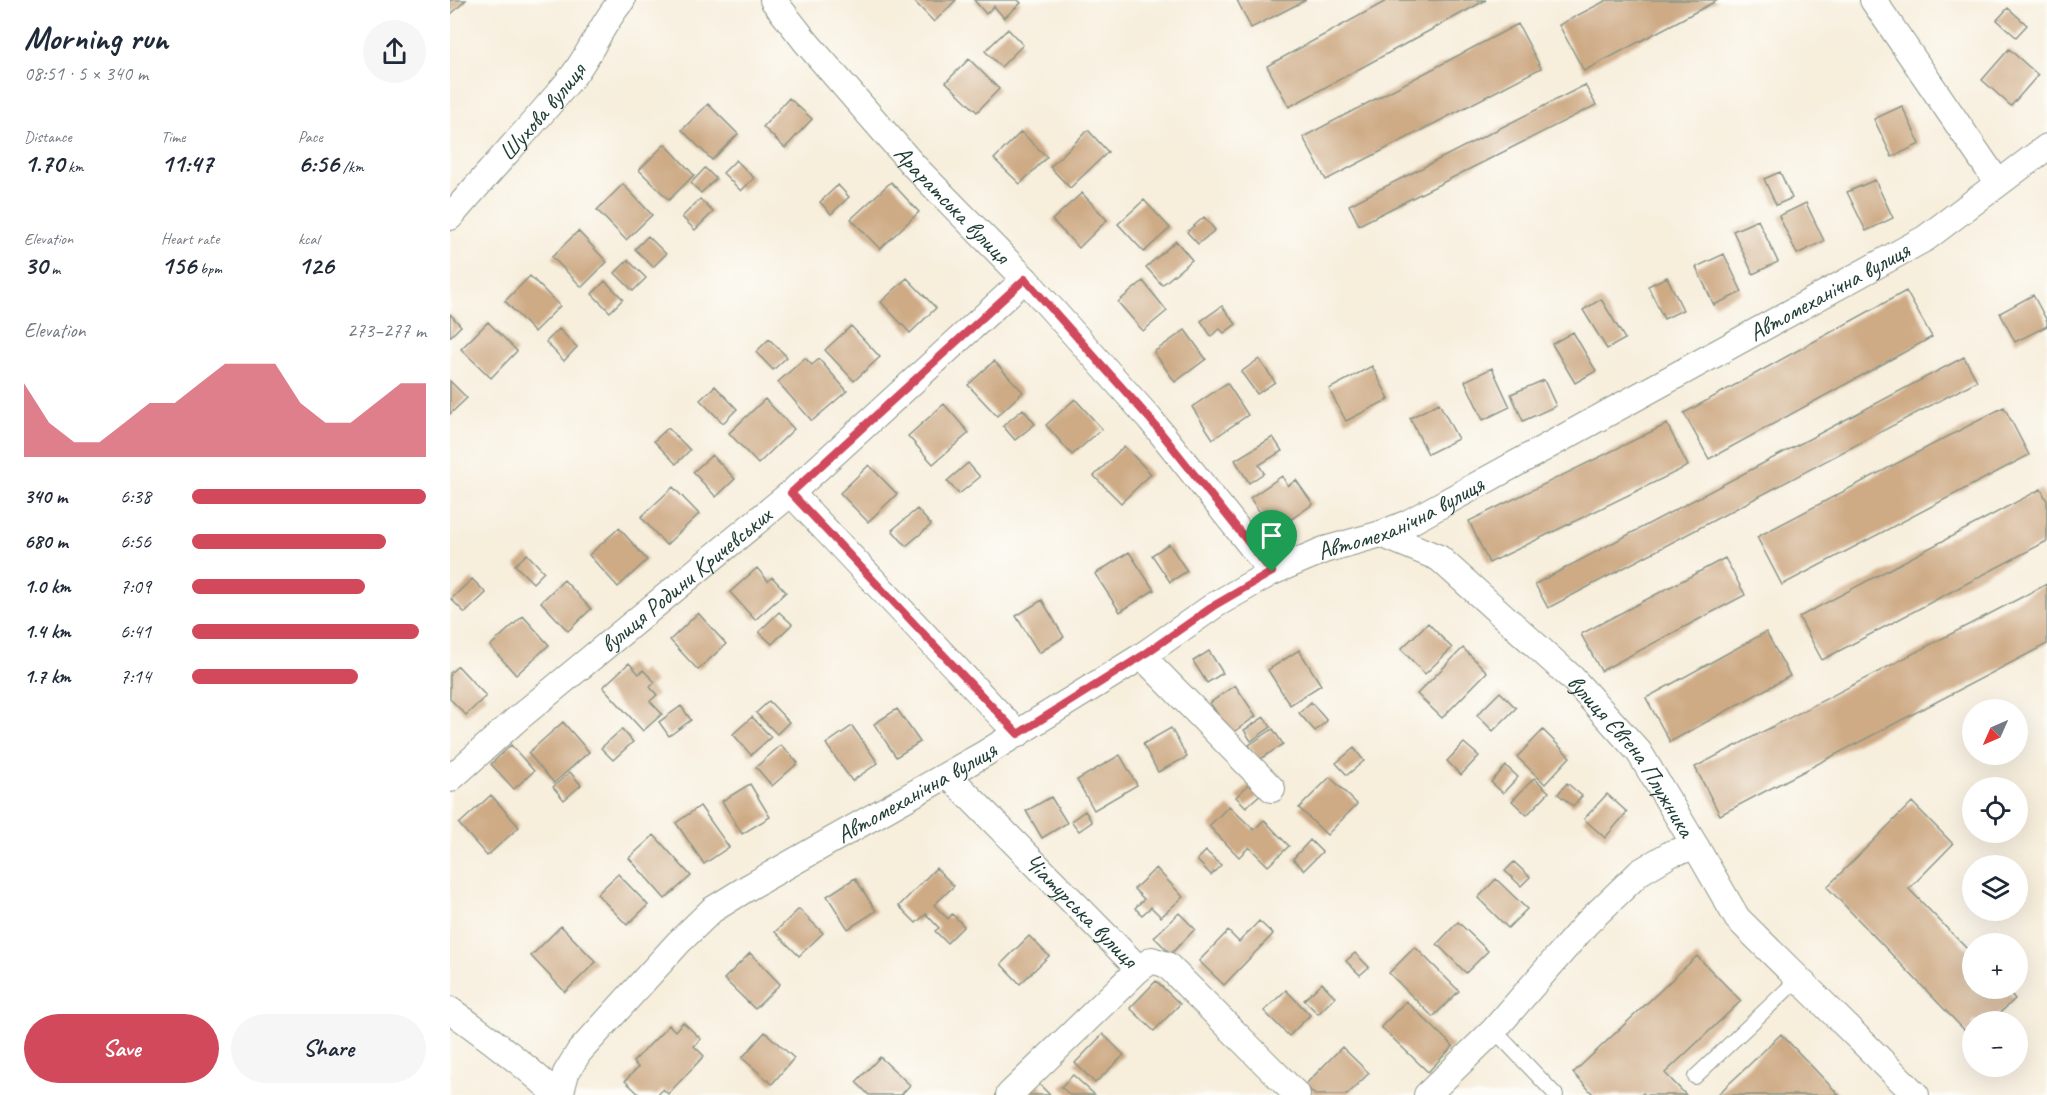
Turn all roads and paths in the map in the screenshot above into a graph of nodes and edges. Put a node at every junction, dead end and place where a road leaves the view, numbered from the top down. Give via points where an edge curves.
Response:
1 (622, 0) edge
2 (773, 0) edge
3 (1873, 0) edge
4 (2047, 147) edge
5 (1998, 183) junction
6 (450, 217) edge
7 (1025, 279) junction
8 (791, 493) junction
9 (1381, 534) junction
10 (1272, 572) junction
11 (1142, 656) junction
12 (1018, 734) junction
13 (948, 775) junction
14 (450, 779) edge
15 (1272, 789) dead end
16 (1696, 847) junction
17 (1138, 969) junction
18 (1799, 978) junction
19 (450, 1010) edge
20 (1494, 1029) junction
21 (1695, 1077) dead end
22 (559, 1095) edge
23 (1010, 1095) edge
24 (1297, 1095) edge
25 (1426, 1095) edge
26 (1556, 1095) edge
27 (1916, 1095) edge

1 - 6 street, Шухова вулиця via 610,13 573,76
2 - 7 street, Араратська вулиця via 914,166
3 - 5 street
4 - 5 street, Автомеханічна вулиця
5 - 9 street, Автомеханічна вулиця via 1926,238 1408,523
7 - 8 street, вулиця Родини Кричевських
7 - 10 street, Араратська вулиця via 1150,419
8 - 12 street
8 - 14 street, вулиця Родини Кричевських
9 - 10 street, Автомеханічна вулиця via 1324,550
9 - 16 street, вулиця Євгена Плужника via 1439,558 1572,678 1638,752
10 - 11 street, Автомеханічна вулиця via 1215,605
11 - 12 street, Автомеханічна вулиця
11 - 15 street
12 - 13 street, Автомеханічна вулиця
13 - 17 street, Чіатурська вулиця
13 - 22 street, Автомеханічна вулиця via 712,910 579,1052
16 - 18 street via 1737,918
16 - 20 street, вулиця Євгена Плужника via 1672,854 1641,872 1586,924
17 - 23 street
17 - 24 street, Чіатурська вулиця via 1152,960 1167,965
18 - 21 lane
18 - 27 street
19 - 22 street
20 - 25 street, вулиця Євгена Плужника
20 - 26 lane

